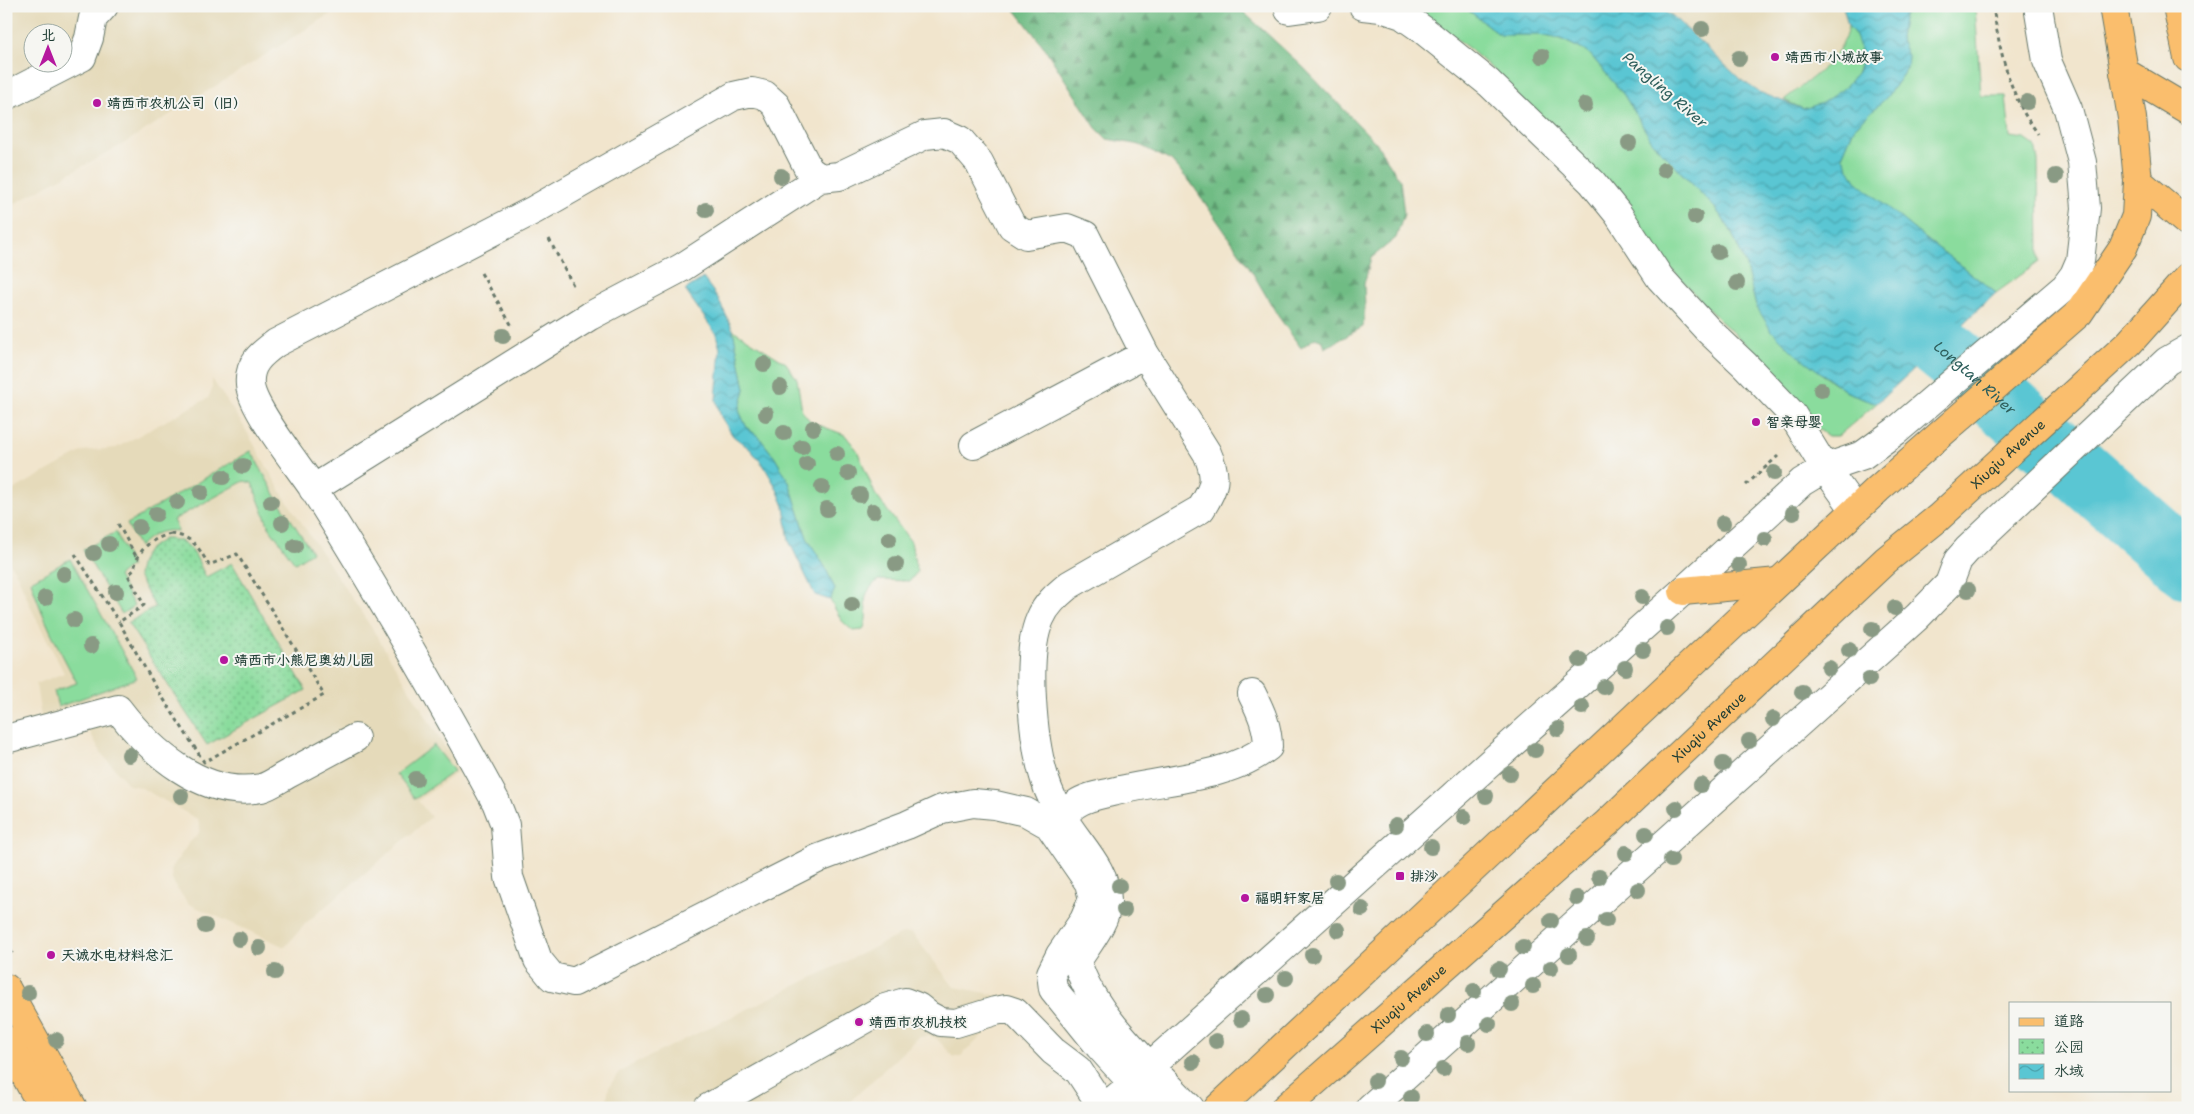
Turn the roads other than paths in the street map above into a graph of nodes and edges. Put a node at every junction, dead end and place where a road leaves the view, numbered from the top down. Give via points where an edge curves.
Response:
1 (104, 6) edge
2 (1318, 6) edge
3 (1363, 6) edge
4 (2038, 6) edge
5 (2113, 6) edge
6 (2177, 6) edge
7 (1289, 10) dead end
8 (2188, 58) edge
9 (2124, 72) junction
10 (6, 96) edge
11 (2188, 110) edge
12 (820, 178) junction
13 (2138, 181) junction
14 (2188, 224) edge
15 (2188, 277) edge
16 (1145, 354) junction
17 (2177, 355) edge
18 (974, 445) dead end
19 (1825, 468) junction
20 (314, 489) junction
21 (1856, 510) junction
22 (1778, 582) junction
23 (1683, 591) junction
24 (1252, 694) dead end
25 (355, 738) dead end
26 (6, 739) edge
27 (1063, 818) junction
28 (6, 988) edge
29 (6, 1040) edge
30 (1142, 1075) junction
31 (43, 1108) edge
32 (73, 1108) edge
33 (708, 1108) edge
34 (1104, 1108) edge
35 (1155, 1108) edge
36 (1190, 1108) edge
37 (1218, 1108) edge
38 (1285, 1108) edge
39 (1370, 1108) edge

1 - 10 street via 93,18 82,57
2 - 7 street
3 - 19 street via 1402,15 1422,29 1489,83 1592,182 1618,214 1660,278 1792,414
4 - 19 street via 2047,61 2068,109 2082,162 2086,208 2080,261 2074,275 2056,297 2029,316 1896,431 1863,455
5 - 9 main road
6 - 8 main road
9 - 11 main road
9 - 13 main road
12 - 16 street via 839,176 925,135 944,133 960,140 979,162 1012,226 1026,235 1067,228 1085,235
12 - 20 street via 681,268 590,316
12 - 20 street via 809,170 776,105 765,95 752,92 734,96 534,210 276,343 257,357 250,373 250,386 257,405
13 - 14 main road
13 - 21 main road via 2136,216 2123,248 2079,312
15 - 38 main road, Xiuqiu Avenue via 2129,343 1938,518 1886,560 1606,823
16 - 18 street
16 - 27 street via 1207,453 1215,470 1213,490 1201,509 1069,585 1052,598 1039,620 1033,650 1035,737 1045,782
17 - 39 street via 1967,550 1958,560 1949,584 1917,617
19 - 21 street
19 - 23 street via 1802,482
20 - 30 street via 380,596 496,802 505,824 509,877 538,960 552,977 574,982 819,858 942,809 973,803 995,805 1026,812 1049,825 1089,883 1093,899 1084,920 1051,973 1053,989 1100,1046
21 - 22 main road
22 - 23 main road
22 - 37 main road
23 - 30 street
24 - 27 street via 1268,734 1268,747 1255,758 1223,769 1091,797 1076,804
25 - 26 street via 262,788 237,789 212,784 180,769 132,728 118,709
27 - 30 street via 1104,880 1107,902 1101,924 1077,961 1081,977
28 - 32 main road
29 - 31 main road
30 - 34 street
30 - 35 street
30 - 36 street
33 - 34 street via 885,1008 905,1002 941,1022 956,1023 1006,1009 1015,1012 1053,1051 1078,1070

